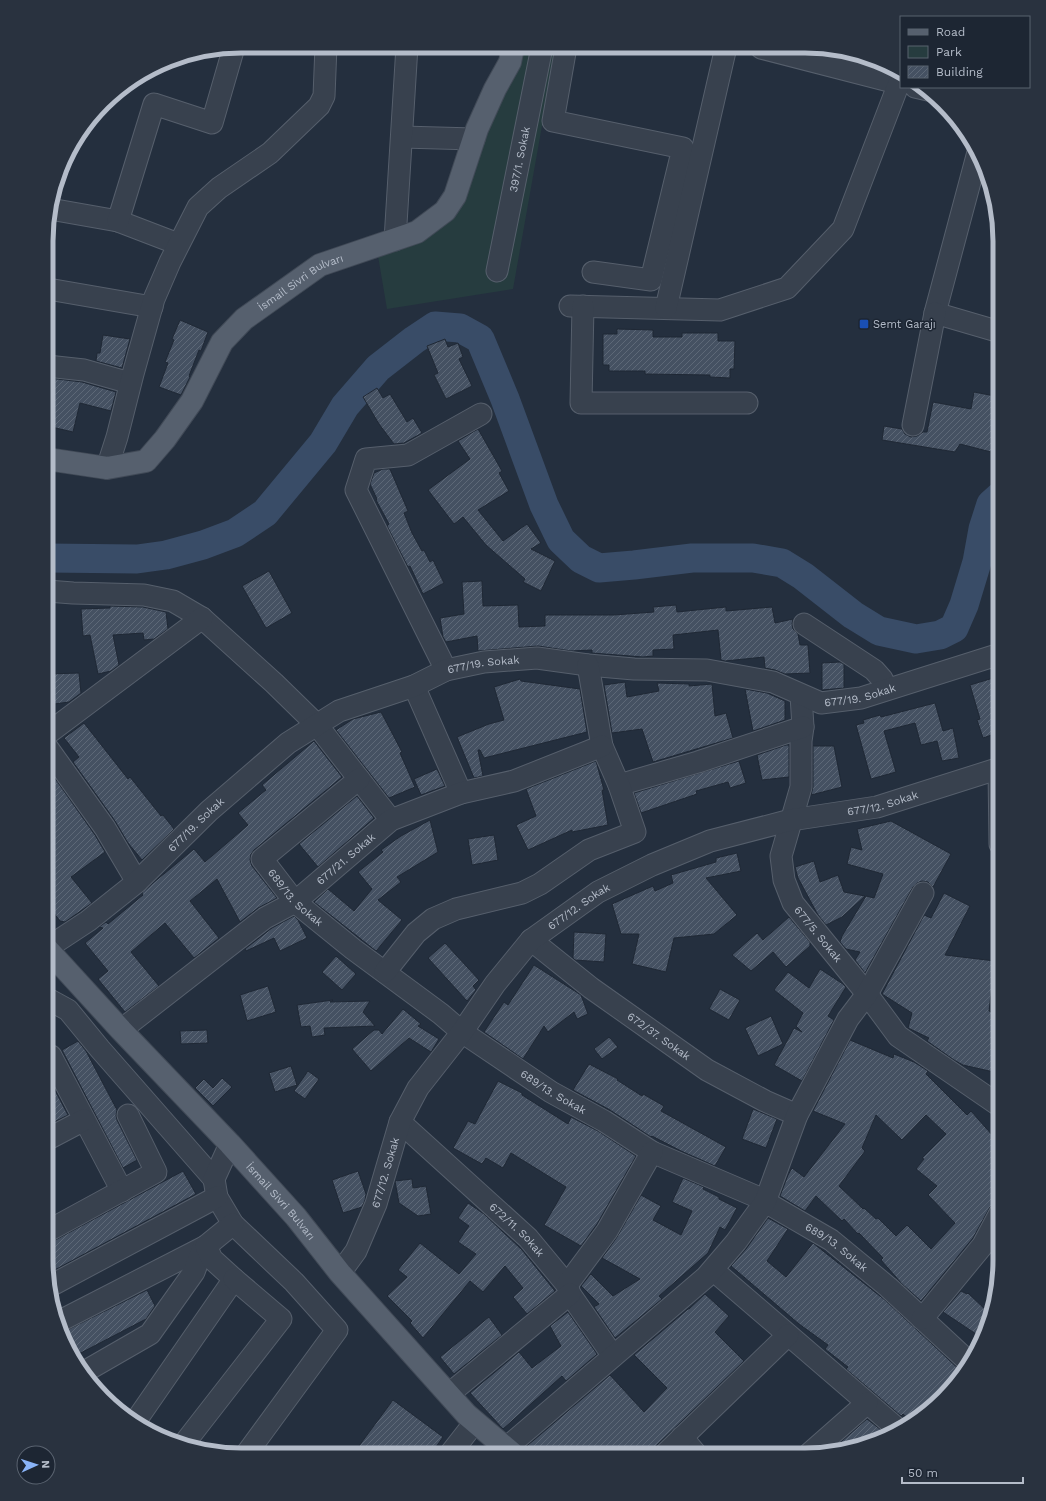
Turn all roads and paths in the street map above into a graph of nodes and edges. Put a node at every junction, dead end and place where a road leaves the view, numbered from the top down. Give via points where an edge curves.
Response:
1 (232, 53) edge
2 (326, 53) edge
3 (407, 53) edge
4 (512, 53) edge
5 (541, 53) edge
6 (565, 53) edge
7 (725, 53) edge
8 (782, 53) edge
9 (900, 83) edge
10 (903, 88) edge
11 (402, 137) junction
12 (474, 139) junction
13 (976, 161) edge
14 (56, 210) edge
15 (118, 221) junction
16 (395, 240) junction
17 (178, 244) junction
18 (497, 271) dead end
19 (593, 272) dead end
20 (53, 290) edge
21 (152, 307) junction
22 (666, 308) junction
23 (935, 313) junction
24 (993, 330) edge
25 (53, 367) edge
26 (130, 383) junction
27 (747, 403) dead end
28 (481, 414) dead end
29 (913, 425) dead end
30 (53, 460) edge
31 (107, 468) junction
32 (53, 591) edge
33 (202, 618) junction
34 (804, 624) dead end
35 (993, 660) edge
36 (588, 665) junction
37 (446, 670) junction
38 (414, 686) junction
39 (887, 689) junction
40 (801, 694) junction
41 (317, 725) junction
42 (803, 727) junction
43 (53, 730) edge
44 (602, 746) junction
45 (53, 755) edge
46 (993, 770) edge
47 (359, 779) junction
48 (619, 785) junction
49 (461, 793) junction
50 (391, 820) junction
51 (790, 820) junction
52 (137, 882) junction
53 (923, 893) dead end
54 (295, 902) junction
55 (531, 940) junction
56 (53, 944) edge
57 (53, 957) edge
58 (385, 972) junction
59 (867, 994) junction
60 (53, 1002) edge
61 (121, 1030) junction
62 (462, 1032) junction
63 (53, 1060) edge
64 (993, 1101) edge
65 (128, 1115) dead end
66 (797, 1115) junction
67 (84, 1120) junction
68 (400, 1122) junction
69 (53, 1136) edge
70 (230, 1144) junction
71 (652, 1152) junction
72 (216, 1188) junction
73 (122, 1191) junction
74 (765, 1202) junction
75 (233, 1224) junction
76 (993, 1226) edge
77 (53, 1228) edge
78 (204, 1247) junction
79 (712, 1270) junction
80 (340, 1273) junction
81 (234, 1279) junction
82 (55, 1283) edge
83 (569, 1290) junction
84 (922, 1319) junction
85 (63, 1320) edge
86 (788, 1335) junction
87 (613, 1356) junction
88 (965, 1358) edge
89 (89, 1369) edge
90 (449, 1394) junction
91 (867, 1402) junction
92 (138, 1417) edge
93 (475, 1422) junction
94 (894, 1426) edge
95 (682, 1437) junction
96 (187, 1440) edge
97 (251, 1448) edge
98 (455, 1448) edge
99 (505, 1448) edge
100 (512, 1448) edge
101 (671, 1448) edge
102 (691, 1448) edge
103 (816, 1448) edge

1 - 15 street via 212,123 154,104
2 - 17 street via 324,96 320,106 270,153 219,188 198,207
3 - 11 street
4 - 12 main road, İsmail Sivri Bulvarı
5 - 18 street, 397/1. Sokak
6 - 19 street via 553,121 683,148 651,280
7 - 22 street
8 - 9 street
10 - 22 street via 844,229 786,288 720,310
11 - 12 street
11 - 16 street
12 - 16 main road, İsmail Sivri Bulvarı via 455,196 444,211 417,232
13 - 23 street
14 - 15 street
15 - 17 street
16 - 31 main road, İsmail Sivri Bulvarı via 320,265 244,319 222,342 192,401 146,461
17 - 21 street
20 - 21 street
21 - 26 street
22 - 27 street via 576,306 580,403
23 - 24 street
23 - 29 street
25 - 26 street via 84,370
26 - 31 street
28 - 37 street via 408,455 366,460 356,490
30 - 31 main road, İsmail Sivri Bulvarı
32 - 33 street via 144,594 173,602
33 - 41 street
33 - 43 street
34 - 39 street via 874,670
35 - 39 street, 677/19. Sokak
36 - 37 street, 677/19. Sokak via 537,658 484,662
36 - 40 street, 677/19. Sokak via 634,669 707,670 773,682
36 - 44 street
37 - 38 street, 677/19. Sokak
38 - 41 street, 677/19. Sokak via 339,711
38 - 49 street
39 - 40 street, 677/19. Sokak via 860,698 821,703
40 - 42 street, 677/5. Sokak
41 - 47 street
41 - 52 street, 677/19. Sokak via 288,743 208,811
42 - 48 street via 705,760
42 - 51 street, 677/5. Sokak via 801,787
44 - 48 street
44 - 49 street, 677/21. Sokak via 514,781
45 - 52 street via 105,828
46 - 51 street, 677/12. Sokak via 877,807
47 - 50 street
47 - 54 street, 689/13. Sokak via 262,858
48 - 58 street via 635,832 589,850 540,884 522,893 456,909 433,919 416,933
49 - 50 street, 677/21. Sokak
50 - 54 street, 677/21. Sokak
51 - 55 street, 677/12. Sokak via 710,840 652,865 598,892
51 - 59 street, 677/5. Sokak via 781,856 784,880 793,903
52 - 56 street, 677/19. Sokak via 88,921
53 - 59 street
54 - 58 street, 689/13. Sokak
54 - 61 street, 677/21. Sokak via 265,918
55 - 62 street, 677/12. Sokak via 495,984
55 - 66 street, 672/37. Sokak via 591,988 707,1070 764,1101
57 - 61 main road, İsmail Sivri Bulvarı
58 - 62 street, 689/13. Sokak
59 - 64 street, 677/5. Sokak via 898,1036
59 - 66 street via 848,1019
60 - 72 street via 68,1010
61 - 70 main road, İsmail Sivri Bulvarı
62 - 68 street, 677/12. Sokak via 418,1088
62 - 71 street, 689/13. Sokak via 551,1092 604,1121
63 - 67 street
65 - 73 street via 156,1172
66 - 74 street
67 - 69 street
67 - 73 street
68 - 80 street, 677/12. Sokak via 376,1204 356,1251
68 - 83 street, 672/11. Sokak via 528,1238
70 - 72 street
70 - 80 main road, İsmail Sivri Bulvarı via 296,1217
71 - 74 street, 689/13. Sokak via 723,1181
71 - 83 street via 607,1231
72 - 75 street
72 - 82 street
73 - 77 street
74 - 79 street
74 - 84 street, 689/13. Sokak via 830,1240 888,1287
75 - 78 street
75 - 97 street via 294,1282 337,1330
76 - 84 street via 983,1245
78 - 81 street
78 - 85 street
78 - 89 street via 194,1272 150,1334
79 - 86 street
79 - 87 street
80 - 90 main road, İsmail Sivri Bulvarı
81 - 92 street
81 - 96 street via 281,1319
83 - 87 street, 672/11. Sokak
83 - 90 street
84 - 88 street, 689/13. Sokak
86 - 91 street
86 - 95 street
87 - 100 street
90 - 93 main road, İsmail Sivri Bulvarı
91 - 94 street
91 - 103 street
93 - 98 street
93 - 99 main road, İsmail Sivri Bulvarı
95 - 101 street
95 - 102 street

